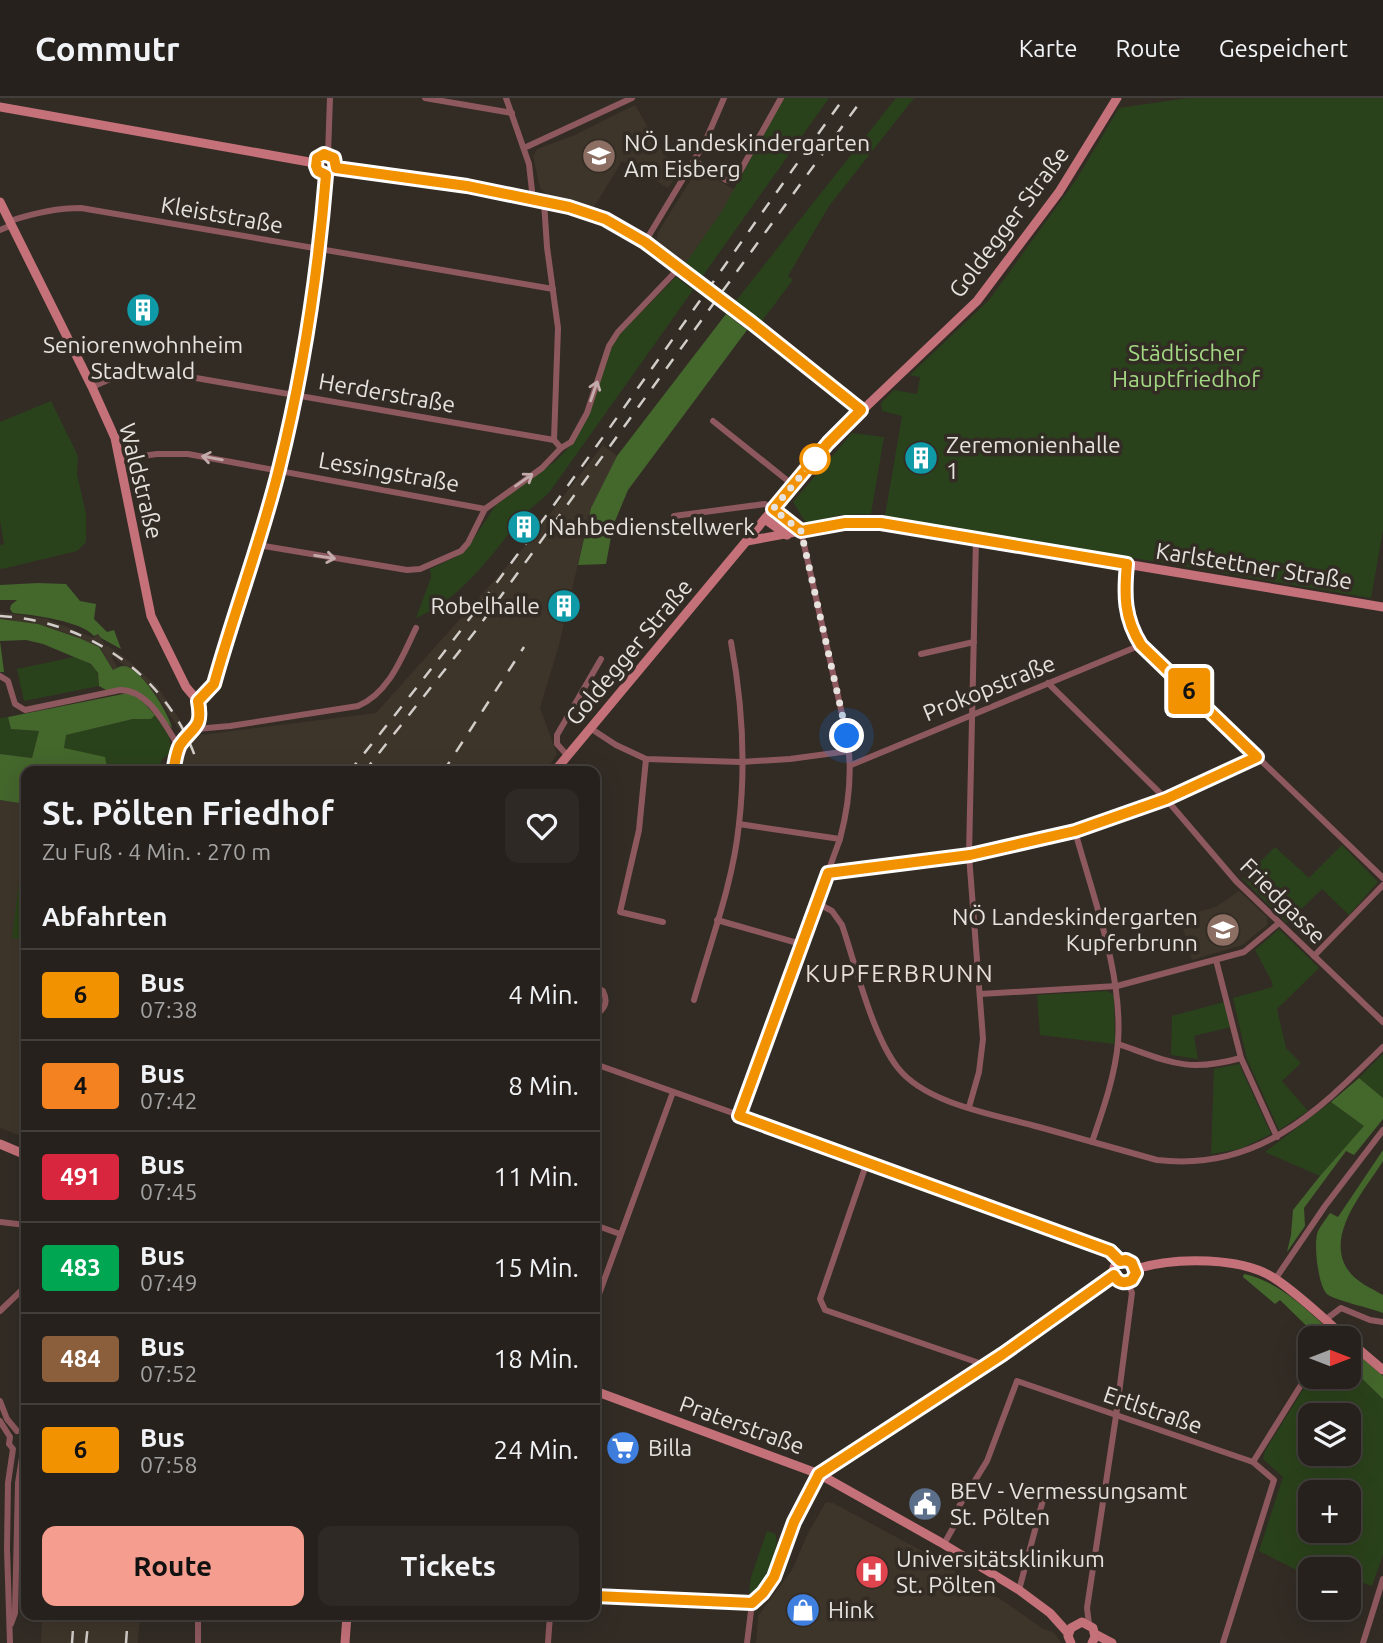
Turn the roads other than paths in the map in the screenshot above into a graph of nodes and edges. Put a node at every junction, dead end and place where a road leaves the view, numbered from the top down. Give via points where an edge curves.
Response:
1 (330, 98) edge
2 (425, 98) edge
3 (506, 98) edge
4 (630, 98) edge
5 (724, 98) edge
6 (781, 98) edge
7 (1117, 98) edge
8 (0, 107) edge
9 (512, 113) junction
10 (524, 149) junction
11 (328, 154) junction
12 (695, 161) junction
13 (315, 163) junction
14 (336, 168) junction
15 (326, 175) junction
16 (533, 200) junction
17 (0, 202) edge
18 (544, 202) junction
19 (11, 223) junction
20 (0, 230) edge
21 (645, 242) junction
22 (320, 250) junction
23 (682, 270) junction
24 (553, 289) junction
25 (92, 387) junction
26 (296, 395) junction
27 (861, 410) junction
28 (713, 421) dead end
29 (554, 439) junction
30 (561, 448) junction
31 (120, 459) junction
32 (279, 470) junction
33 (793, 485) junction
34 (485, 509) junction
35 (773, 509) junction
36 (674, 516) dead end
37 (765, 519) junction
38 (801, 531) junction
39 (787, 534) junction
40 (976, 539) junction
41 (747, 541) junction
42 (258, 545) junction
43 (1127, 564) junction
44 (1383, 607) edge
45 (416, 628) dead end
46 (731, 642) dead end
47 (974, 642) junction
48 (1141, 645) junction
49 (921, 654) dead end
50 (601, 659) dead end
51 (0, 676) edge
52 (1048, 683) junction
53 (198, 701) junction
54 (972, 714) junction
55 (590, 728) junction
56 (196, 729) junction
57 (178, 747) junction
58 (849, 751) junction
59 (567, 755) junction
60 (1257, 757) junction
61 (646, 759) junction
62 (741, 762) junction
63 (851, 765) junction
64 (174, 766) edge
65 (559, 766) edge
66 (1166, 799) junction
67 (739, 824) junction
68 (1075, 831) junction
69 (840, 839) junction
70 (970, 855) junction
71 (828, 873) junction
72 (1383, 878) edge
73 (1383, 885) edge
74 (817, 903) junction
75 (717, 920) junction
76 (663, 922) dead end
77 (1279, 923) junction
78 (801, 944) junction
79 (1314, 957) junction
80 (1216, 960) junction
81 (1117, 986) junction
82 (600, 989) edge
83 (980, 994) junction
84 (694, 1000) dead end
85 (600, 1011) edge
86 (1383, 1021) edge
87 (1118, 1044) junction
88 (1383, 1047) edge
89 (1241, 1058) junction
90 (600, 1066) edge
91 (673, 1092) junction
92 (969, 1107) junction
93 (739, 1116) junction
94 (1383, 1130) edge
95 (1278, 1137) junction
96 (1092, 1142) junction
97 (0, 1143) edge
98 (21, 1153) edge
99 (867, 1162) junction
100 (0, 1222) edge
101 (21, 1224) edge
102 (600, 1227) edge
103 (620, 1234) junction
104 (1120, 1261) junction
105 (1136, 1269) junction
106 (1114, 1275) junction
107 (1276, 1278) junction
108 (1128, 1282) junction
109 (21, 1291) edge
110 (600, 1291) edge
111 (0, 1311) edge
112 (1325, 1320) junction
113 (1383, 1322) edge
114 (1332, 1326) edge
115 (1362, 1352) edge
116 (985, 1365) junction
117 (1383, 1370) edge
118 (1298, 1390) edge
119 (600, 1393) edge
120 (0, 1401) edge
121 (1116, 1416) junction
122 (0, 1421) edge
123 (17, 1431) junction
124 (21, 1431) edge
125 (10, 1437) junction
126 (13, 1449) junction
127 (21, 1450) edge
128 (1253, 1462) junction
129 (21, 1469) edge
130 (819, 1474) junction
131 (1043, 1500) dead end
132 (944, 1544) junction
133 (3, 1549) edge
134 (1383, 1579) edge
135 (1019, 1590) junction
136 (600, 1596) edge
137 (752, 1603) junction
138 (1374, 1605) junction
139 (1383, 1610) edge
140 (1050, 1613) junction
141 (198, 1620) edge
142 (347, 1620) edge
143 (550, 1620) edge
144 (1082, 1623) junction
145 (10, 1626) junction
146 (1070, 1638) edge
147 (1093, 1639) edge
148 (10, 1643) edge
149 (198, 1643) edge
150 (345, 1643) edge
151 (548, 1643) edge
152 (747, 1643) edge
153 (1112, 1643) edge
154 (1223, 1643) edge
155 (1363, 1643) edge

1 - 11 street
2 - 9 street
3 - 9 street
4 - 10 street
5 - 12 street
6 - 12 street via 733,181
7 - 27 street, Goldegger Straße via 1059,192 988,289
8 - 13 street
9 - 10 street
10 - 16 street
11 - 13 street
11 - 14 street
12 - 21 street
13 - 15 street
14 - 15 street
14 - 16 street
15 - 22 street
16 - 18 street
17 - 19 street, Waldstraße
18 - 21 street via 593,214
18 - 24 street
19 - 20 street, Kleiststraße
19 - 22 street, Kleiststraße via 48,210 81,208
19 - 25 street, Waldstraße
21 - 23 street
22 - 24 street, Kleiststraße
22 - 26 street
23 - 27 street
30 -> 23 street via 574,437 587,413 618,332
24 - 29 street via 559,346
25 - 26 street, Herderstraße via 122,374 167,373
25 - 31 street, Waldstraße
26 - 29 street, Herderstraße
26 - 32 street
27 - 33 street, Goldegger Straße
28 - 33 street
29 - 30 street
34 -> 30 street via 542,468
32 -> 31 street, Lessingstraße via 188,454
31 - 53 street, Waldstraße via 151,615
32 - 34 street, Lessingstraße
32 - 42 street
33 - 35 street, Goldegger Straße
42 -> 34 street via 415,570 461,551
35 - 36 street via 765,504
35 - 37 street, Goldegger Straße
35 - 38 street
37 - 39 street
37 - 41 street, Goldegger Straße
38 - 39 street, Karlstettner Straße
38 - 40 street, Karlstettner Straße via 845,523 881,523
38 - 58 street
39 - 41 street, Karlstettner Straße
40 - 43 street, Karlstettner Straße
40 - 47 street
41 - 55 street, Goldegger Straße
42 - 53 street via 214,684
43 - 44 street, Karlstettner Straße
43 - 48 street via 1124,600
45 - 56 street via 396,668 368,702
46 - 62 street via 741,711
47 - 49 street
47 - 54 street
48 - 52 street, Prokopstraße
48 - 60 street
50 - 59 street, Goldegger Straße via 557,736 557,744
51 - 57 street via 8,681 15,704 29,710 120,690 135,693 153,709
52 - 54 street, Prokopstraße
52 - 66 street, Friedgasse
53 - 56 street
54 - 63 street, Prokopstraße
54 - 70 street
55 - 59 street, Goldegger Straße
55 - 61 street
56 - 57 street
57 - 64 street
58 - 62 street
58 - 63 street
59 - 65 street, Goldegger Straße
60 - 66 street
60 - 72 street
61 - 62 street
61 - 76 street via 639,830 620,912
62 - 67 street
63 - 69 street
66 - 68 street
66 - 77 street, Friedgasse
67 - 69 street
67 - 75 street
68 - 70 street
68 - 81 street
69 - 71 street
70 - 71 street
70 - 83 street
71 - 74 street
73 - 79 street
74 - 78 street
74 - 92 street via 832,911 842,925 880,1040 898,1069 938,1097
75 - 78 street
75 - 84 street
77 - 79 street, Friedgasse
77 - 80 street via 1244,952
78 - 93 street
79 - 86 street, Friedgasse
80 - 81 street
80 - 89 street
81 - 83 street
81 - 87 street
82 - 85 street via 606,1000
83 - 92 street via 983,1039
87 - 89 street via 1195,1067
87 - 96 street
88 - 95 street via 1328,1100
89 - 95 street
90 - 91 street
91 - 93 street
91 - 103 street
92 - 96 street
93 - 99 street
94 - 107 street
95 - 96 street via 1240,1153 1179,1163
97 - 98 street
99 - 104 street via 1110,1251
99 - 116 street via 820,1299 825,1310
100 - 101 street
102 - 103 street
103 - 110 street
104 - 105 street via 1130,1261
104 - 106 street
105 - 107 street via 1178,1261 1216,1263 1255,1269
105 - 108 street
106 - 108 street
106 - 116 street
107 - 112 street
108 - 121 street via 1132,1293
109 - 111 street
112 - 113 street via 1341,1308
112 - 114 street
115 - 117 street
116 - 130 street
118 - 128 street
119 - 130 street, Praterstraße
120 - 123 street
121 - 128 street, Ertlstraße
121 - 132 street, Ertlstraße via 1017,1381 987,1461 958,1508 960,1517
121 - 144 street
122 - 125 street
123 - 124 street
123 - 125 street
125 - 126 street
126 - 127 street
126 - 133 street
128 - 154 street, Ertlstraße via 1274,1480
129 - 145 street via 15,1614
130 - 132 street, Praterstraße
130 - 137 street via 794,1522 774,1577
131 - 135 street
132 - 135 street, Praterstraße
133 - 145 street
134 - 138 street
135 - 140 street, Praterstraße
136 - 137 street
137 - 152 street
138 - 139 street
138 - 155 street
140 - 144 street, Praterstraße
140 - 146 street, Praterstraße
141 - 149 street
142 - 150 street
143 - 151 street
144 - 146 street via 1072,1625
144 - 147 street
145 - 148 street
147 - 153 street

